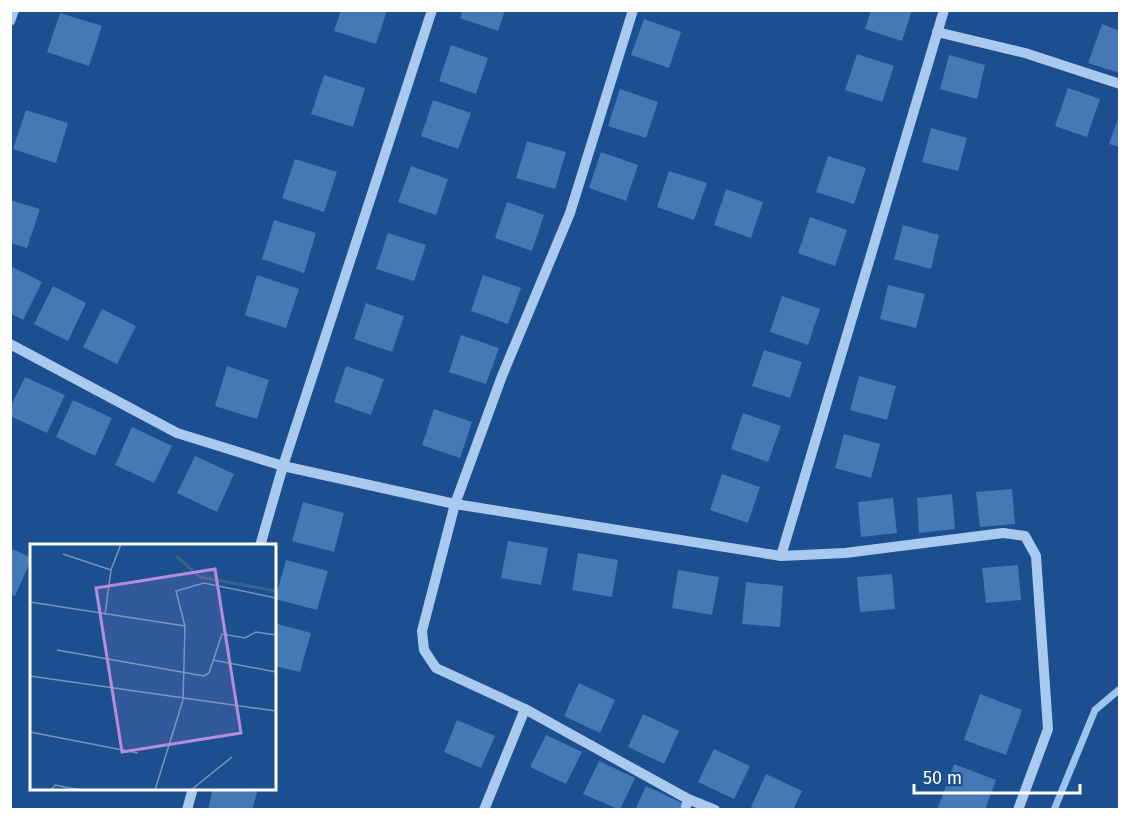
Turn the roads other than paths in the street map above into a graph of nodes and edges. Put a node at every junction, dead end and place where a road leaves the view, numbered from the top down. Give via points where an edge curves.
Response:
1 (14, 10) edge
2 (432, 10) edge
3 (633, 10) edge
4 (944, 10) edge
5 (10, 21) edge
6 (937, 32) junction
7 (1119, 84) edge
8 (10, 344) edge
9 (283, 466) junction
10 (455, 504) junction
11 (261, 544) edge
12 (781, 556) junction
13 (525, 709) junction
14 (192, 790) edge
15 (687, 804) edge
16 (187, 810) edge
17 (484, 810) edge
18 (715, 810) edge
19 (1018, 810) edge

1 - 5 street
2 - 9 street
3 - 10 street via 570,213 502,376
4 - 6 street
6 - 7 street via 1025,53
6 - 12 street
8 - 9 street via 177,433
9 - 10 street
9 - 11 street
10 - 12 street
10 - 13 street via 422,631 424,650 436,668
12 - 19 street via 845,553 1003,533 1025,536 1036,555 1048,729
13 - 15 street
13 - 17 street
14 - 16 street
15 - 18 street

